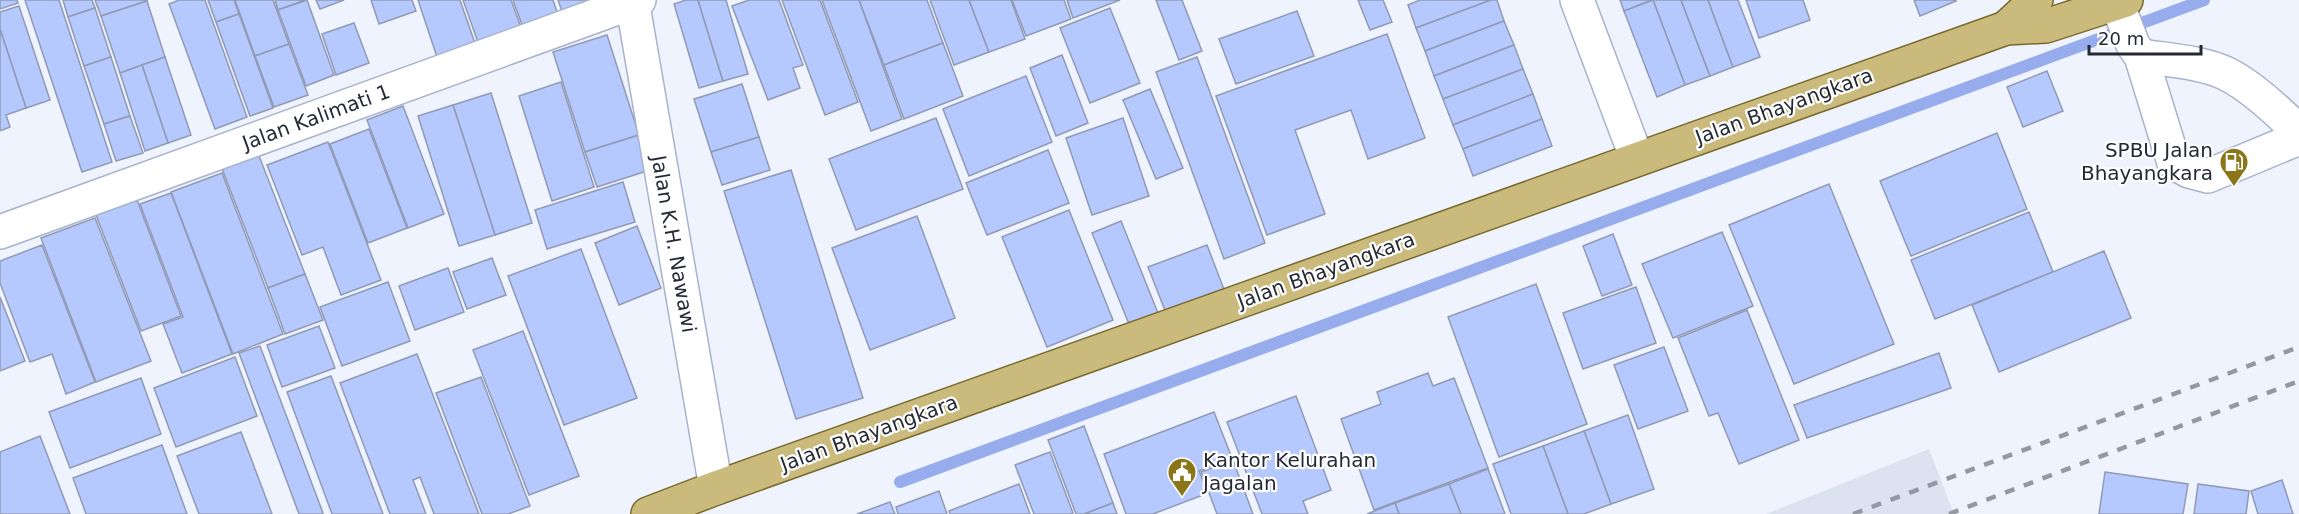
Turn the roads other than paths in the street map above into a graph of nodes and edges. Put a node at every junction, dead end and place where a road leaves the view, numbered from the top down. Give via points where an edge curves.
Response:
1 (1577, 0) edge
2 (2036, 0) edge
3 (635, 1) edge
4 (2128, 24) edge
5 (2006, 28) junction
6 (2299, 132) edge
7 (2299, 138) edge
8 (1637, 159) junction
9 (0, 232) edge
10 (716, 488) junction
11 (648, 514) edge

1 - 8 street
2 - 5 main road, Jalan Bhayangkara
3 - 9 street, Jalan Kalimati 1
3 - 10 street, Jalan K.H. Nawawi
4 - 5 main road, Jalan Bhayangkara
4 - 6 street via 2192,64 2227,74
4 - 7 street via 2174,163 2208,176
5 - 8 main road, Jalan Bhayangkara
8 - 10 main road, Jalan Bhayangkara
10 - 11 main road, Jalan Bhayangkara

